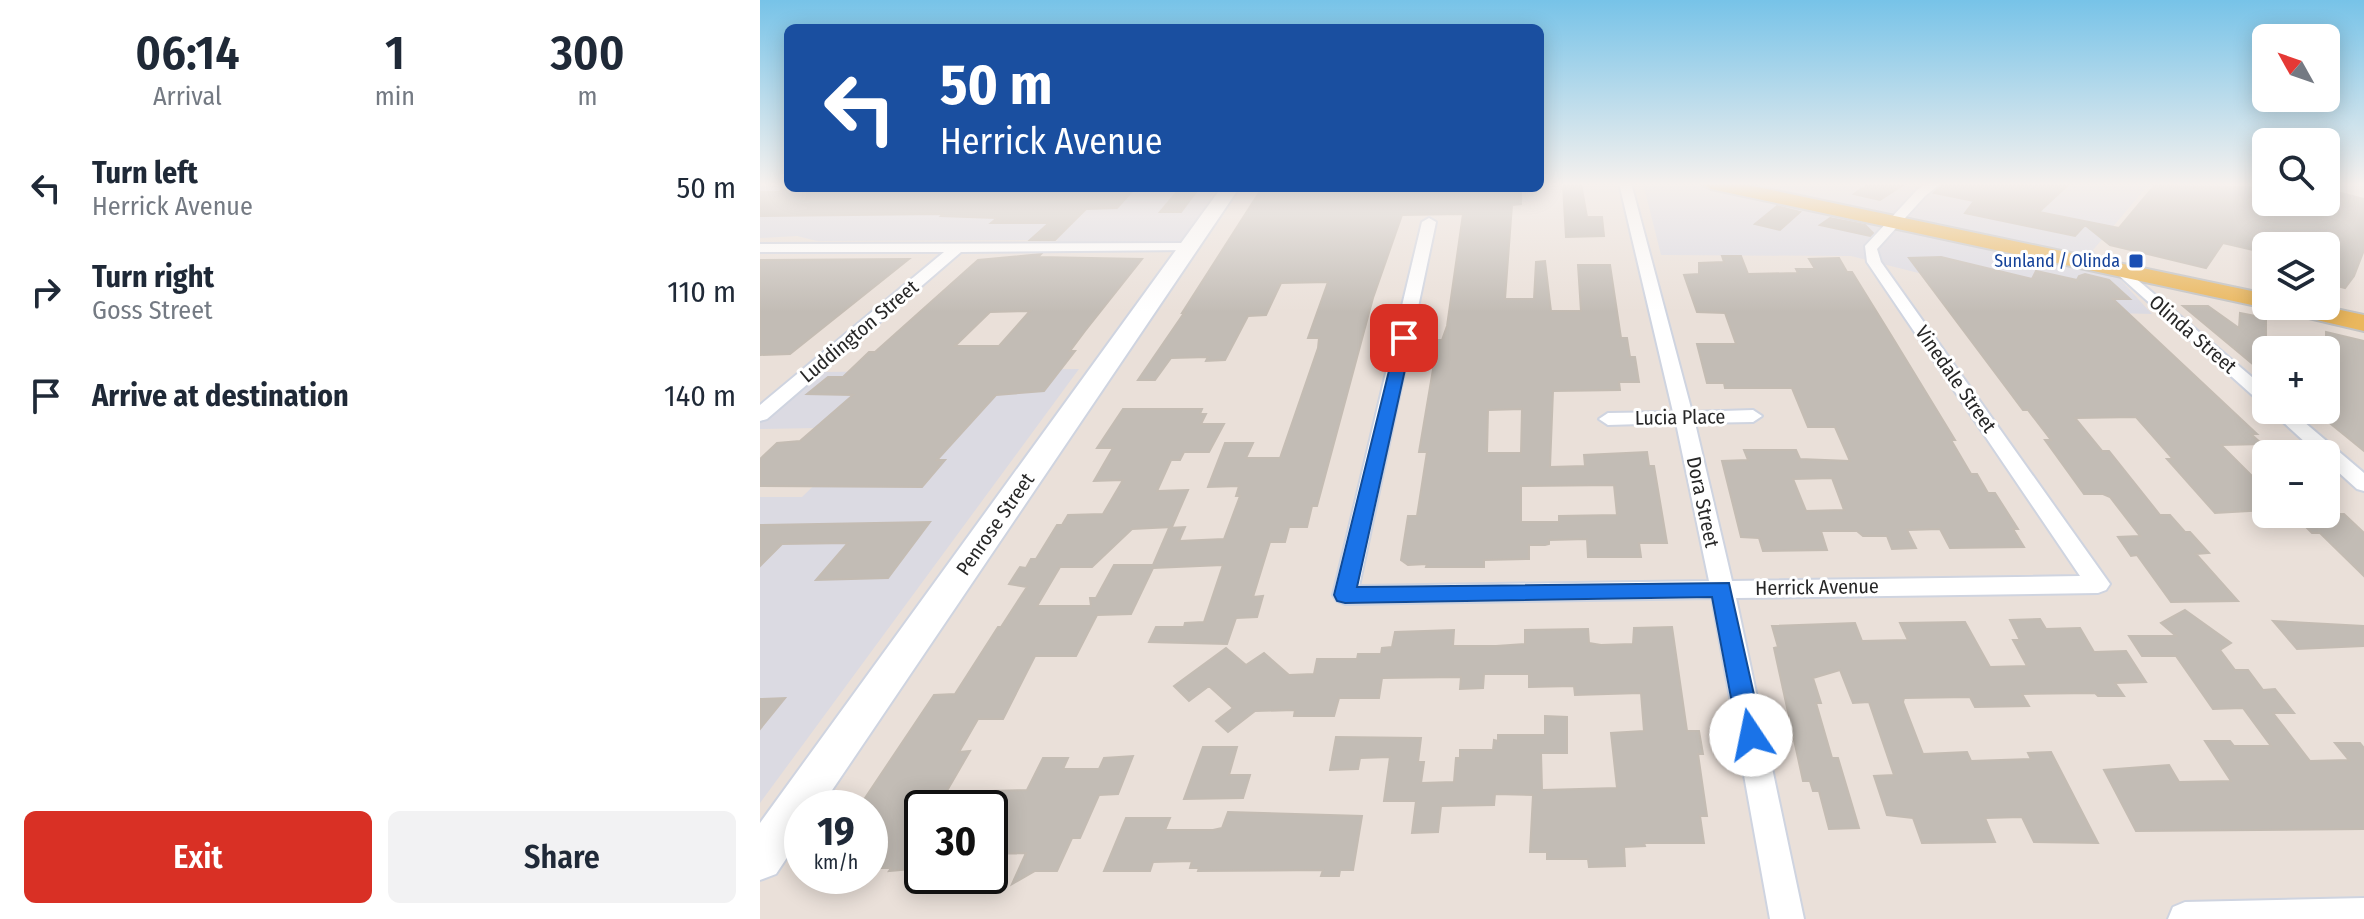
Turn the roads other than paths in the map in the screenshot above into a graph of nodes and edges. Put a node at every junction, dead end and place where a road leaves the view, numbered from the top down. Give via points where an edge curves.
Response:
1 (1204, 226) edge
2 (1428, 226) edge
3 (1635, 226) edge
4 (1892, 226) edge
5 (1924, 226) edge
6 (958, 247) junction
7 (1190, 247) junction
8 (760, 248) edge
9 (2120, 269) junction
10 (2252, 298) edge
11 (2340, 318) edge
12 (2364, 323) edge
13 (2252, 386) edge
14 (760, 415) edge
15 (1753, 416) dead end
16 (1684, 417) junction
17 (1608, 419) dead end
18 (2295, 424) edge
19 (2364, 484) edge
20 (2098, 584) joint
21 (1722, 589) junction
22 (760, 859) edge
23 (2364, 914) edge
24 (1787, 919) edge
25 (2185, 919) edge

1 - 7 main road, Penrose Street
2 - 21 street, Herrick Avenue via 1345,595
3 - 16 street, Dora Street
4 - 20 street, Vinedale Street via 1870,249 1874,262
5 - 9 main road
6 - 7 street
6 - 8 street
6 - 14 street, Luddington Street
7 - 22 main road, Penrose Street
9 - 10 main road
9 - 13 street, Olinda Street
11 - 12 main road
15 - 16 street, Lucia Place
16 - 17 street, Lucia Place
16 - 21 street, Dora Street
18 - 19 street
20 - 21 street, Herrick Avenue
21 - 24 street, Dora Street
23 - 25 street

